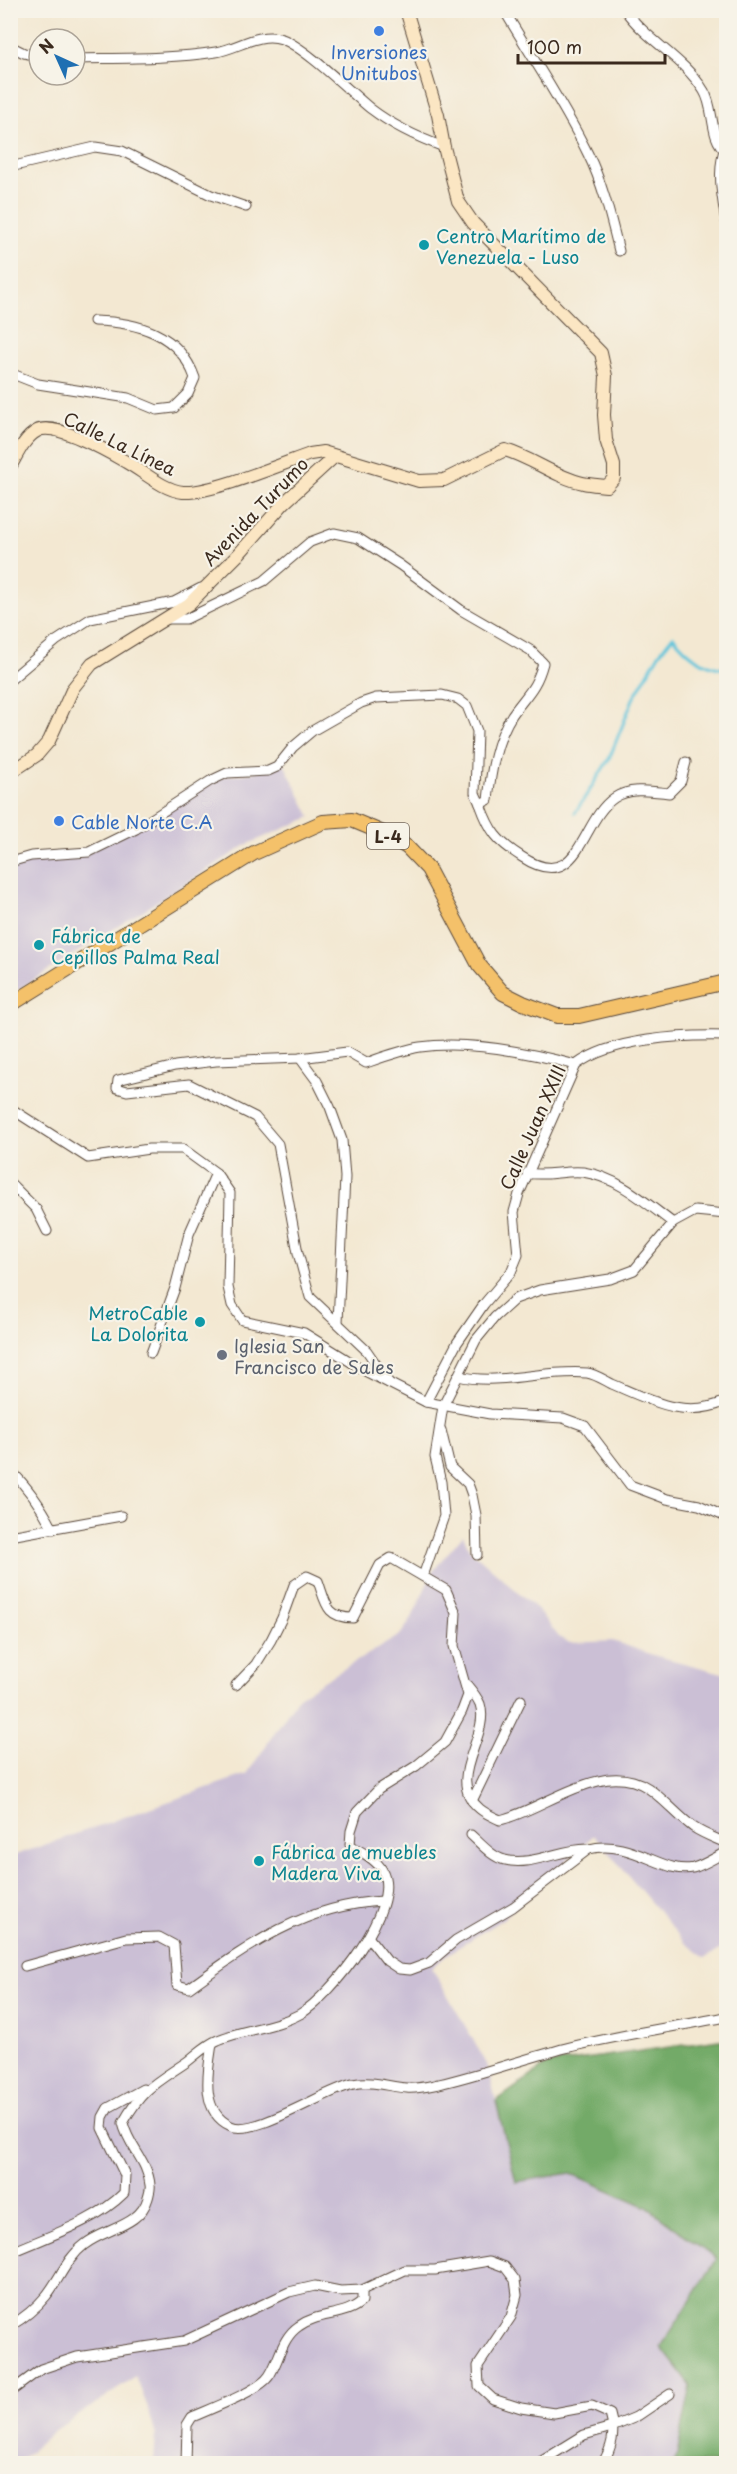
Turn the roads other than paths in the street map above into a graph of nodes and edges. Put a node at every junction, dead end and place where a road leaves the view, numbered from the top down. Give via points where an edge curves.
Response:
1 (406, 10) edge
2 (504, 10) edge
3 (625, 10) edge
4 (10, 46) edge
5 (27, 54) edge
6 (87, 59) edge
7 (444, 147) junction
8 (725, 151) edge
9 (10, 167) edge
10 (246, 207) dead end
11 (726, 221) edge
12 (619, 251) dead end
13 (94, 321) dead end
14 (10, 373) edge
15 (335, 456) junction
16 (10, 467) edge
17 (211, 583) junction
18 (162, 619) junction
19 (10, 680) edge
20 (686, 762) dead end
21 (13, 770) edge
22 (480, 804) junction
23 (10, 862) edge
24 (726, 982) edge
25 (10, 1005) edge
26 (726, 1036) edge
27 (300, 1058) junction
28 (576, 1065) junction
29 (10, 1108) edge
30 (216, 1173) junction
31 (527, 1173) junction
32 (10, 1183) edge
33 (726, 1214) edge
34 (673, 1223) junction
35 (47, 1231) dead end
36 (338, 1322) junction
37 (151, 1353) dead end
38 (458, 1376) junction
39 (389, 1383) junction
40 (726, 1401) edge
41 (426, 1402) junction
42 (442, 1406) junction
43 (440, 1428) junction
44 (10, 1470) edge
45 (122, 1516) dead end
46 (726, 1517) edge
47 (53, 1529) junction
48 (10, 1536) edge
49 (477, 1555) dead end
50 (423, 1576) junction
51 (464, 1680) junction
52 (236, 1685) dead end
53 (521, 1700) dead end
54 (472, 1801) junction
55 (471, 1835) dead end
56 (726, 1843) edge
57 (590, 1849) junction
58 (726, 1852) edge
59 (383, 1901) junction
60 (369, 1938) junction
61 (25, 1966) dead end
62 (726, 2017) edge
63 (212, 2044) junction
64 (148, 2087) junction
65 (10, 2253) edge
66 (362, 2290) junction
67 (10, 2326) edge
68 (10, 2392) edge
69 (670, 2394) dead end
70 (612, 2427) junction
71 (186, 2463) edge
72 (537, 2463) edge
73 (602, 2463) edge

1 - 7 street
2 - 12 street via 549,80 589,155
3 - 8 street via 698,80 707,94 718,141
4 - 5 street
6 - 7 street via 219,52 261,37 281,39 373,111
7 - 15 street, Avenida Turumo via 458,201 473,223 601,353 606,376 606,440 614,478 607,486 582,483 505,450 444,480 420,481
8 - 11 street via 719,166
9 - 10 street via 95,147 122,151 211,195
13 - 14 street via 146,327 167,341 189,363 195,378 188,394 174,408 157,410 128,398 38,384
15 - 16 street, Calle La Línea via 323,452 310,454 211,488 182,492 68,433 39,429 28,438
15 - 17 street, Avenida Turumo via 284,503
17 - 18 street, Avenida Turumo via 189,603
17 - 19 street via 174,602 90,619 56,641
18 - 21 street, Avenida Turumo via 92,664 73,688 49,741
18 - 22 street via 186,619 264,581 310,542 334,533 357,538 461,610 530,650 543,663 534,689 512,716 496,749 488,800
20 - 22 street via 681,781 669,793 639,790 615,797 571,860 548,869 505,846 488,827
22 - 23 street via 475,793 477,731 467,706 442,695 376,698 312,731 268,771 227,773 136,829 89,852 31,856
24 - 25 main road, L-4 via 579,1016 557,1016 523,1003 503,993 479,965 428,869 407,847 352,820 323,822 254,853
26 - 28 street, Calle Juan XXIII via 669,1037 609,1048
27 - 28 street via 347,1052 366,1063 419,1047 452,1046 516,1052
27 - 36 street via 317,1081 342,1140 345,1177
27 - 36 street via 175,1066 118,1080 117,1088 127,1091 189,1084 255,1117 278,1144 297,1253 310,1297
28 - 31 street, Calle Juan XXIII
29 - 30 street via 88,1158 149,1149 183,1149
30 - 37 street via 189,1234 175,1288
30 - 39 street via 230,1193 228,1287 232,1305 242,1320 304,1333
31 - 34 street via 582,1172 606,1178
31 - 41 street, Calle Juan XXIII via 514,1212 518,1255 511,1272 457,1343
32 - 35 street via 36,1209
33 - 34 street via 695,1211
34 - 38 street via 633,1270 610,1279 540,1290 515,1299 476,1340
36 - 39 street via 367,1351
38 - 40 street via 479,1381 589,1373 672,1408
38 - 42 street
39 - 41 street
41 - 42 street
42 - 43 street
42 - 46 street via 490,1414 563,1418 585,1426 630,1485
43 - 49 street via 450,1467 468,1484 472,1495
43 - 50 street via 435,1456 444,1516
44 - 47 street via 28,1487
45 - 47 street
47 - 48 street
50 - 51 street via 446,1590 456,1613 454,1646
50 - 52 street via 391,1558 380,1565 353,1618 340,1618 331,1613 318,1581 307,1576 294,1584 271,1640
51 - 54 street via 480,1706 481,1718 466,1769 466,1790
51 - 59 street via 468,1695 445,1742 379,1789 357,1812 350,1845 382,1870 386,1887
53 - 54 street
54 - 56 street via 500,1820 518,1816 582,1785 632,1780 646,1786 694,1828
55 - 57 street via 505,1860 531,1861 573,1848
57 - 58 street via 620,1847 680,1868 693,1868
57 - 60 street via 513,1907 456,1940 429,1963 410,1970 399,1969 387,1961
59 - 60 street
59 - 61 street via 334,1908 279,1929 247,1946 189,1988 177,1985 174,1945 159,1937 126,1938
60 - 63 street via 330,1988 302,2013
62 - 63 street via 587,2043 439,2084 409,2088 375,2082 354,2084 281,2116 232,2127 221,2119 211,2103 207,2082
63 - 64 street
64 - 65 street via 108,2108 103,2117 102,2128 125,2175 124,2193 96,2214
64 - 67 street via 123,2123 126,2138 141,2158 151,2186 145,2209 128,2223 82,2246 46,2296
66 - 68 street via 315,2286 289,2292 184,2341 78,2356 41,2369
66 - 70 street via 405,2270 435,2270 489,2261 505,2267 515,2280 517,2295 510,2317 478,2366 479,2386 493,2399 520,2408 554,2413 592,2406 610,2414
66 - 71 street via 362,2301 356,2307 298,2326 285,2340 267,2378 192,2418 187,2425
69 - 70 street
70 - 72 street via 584,2435
70 - 73 street via 612,2448

